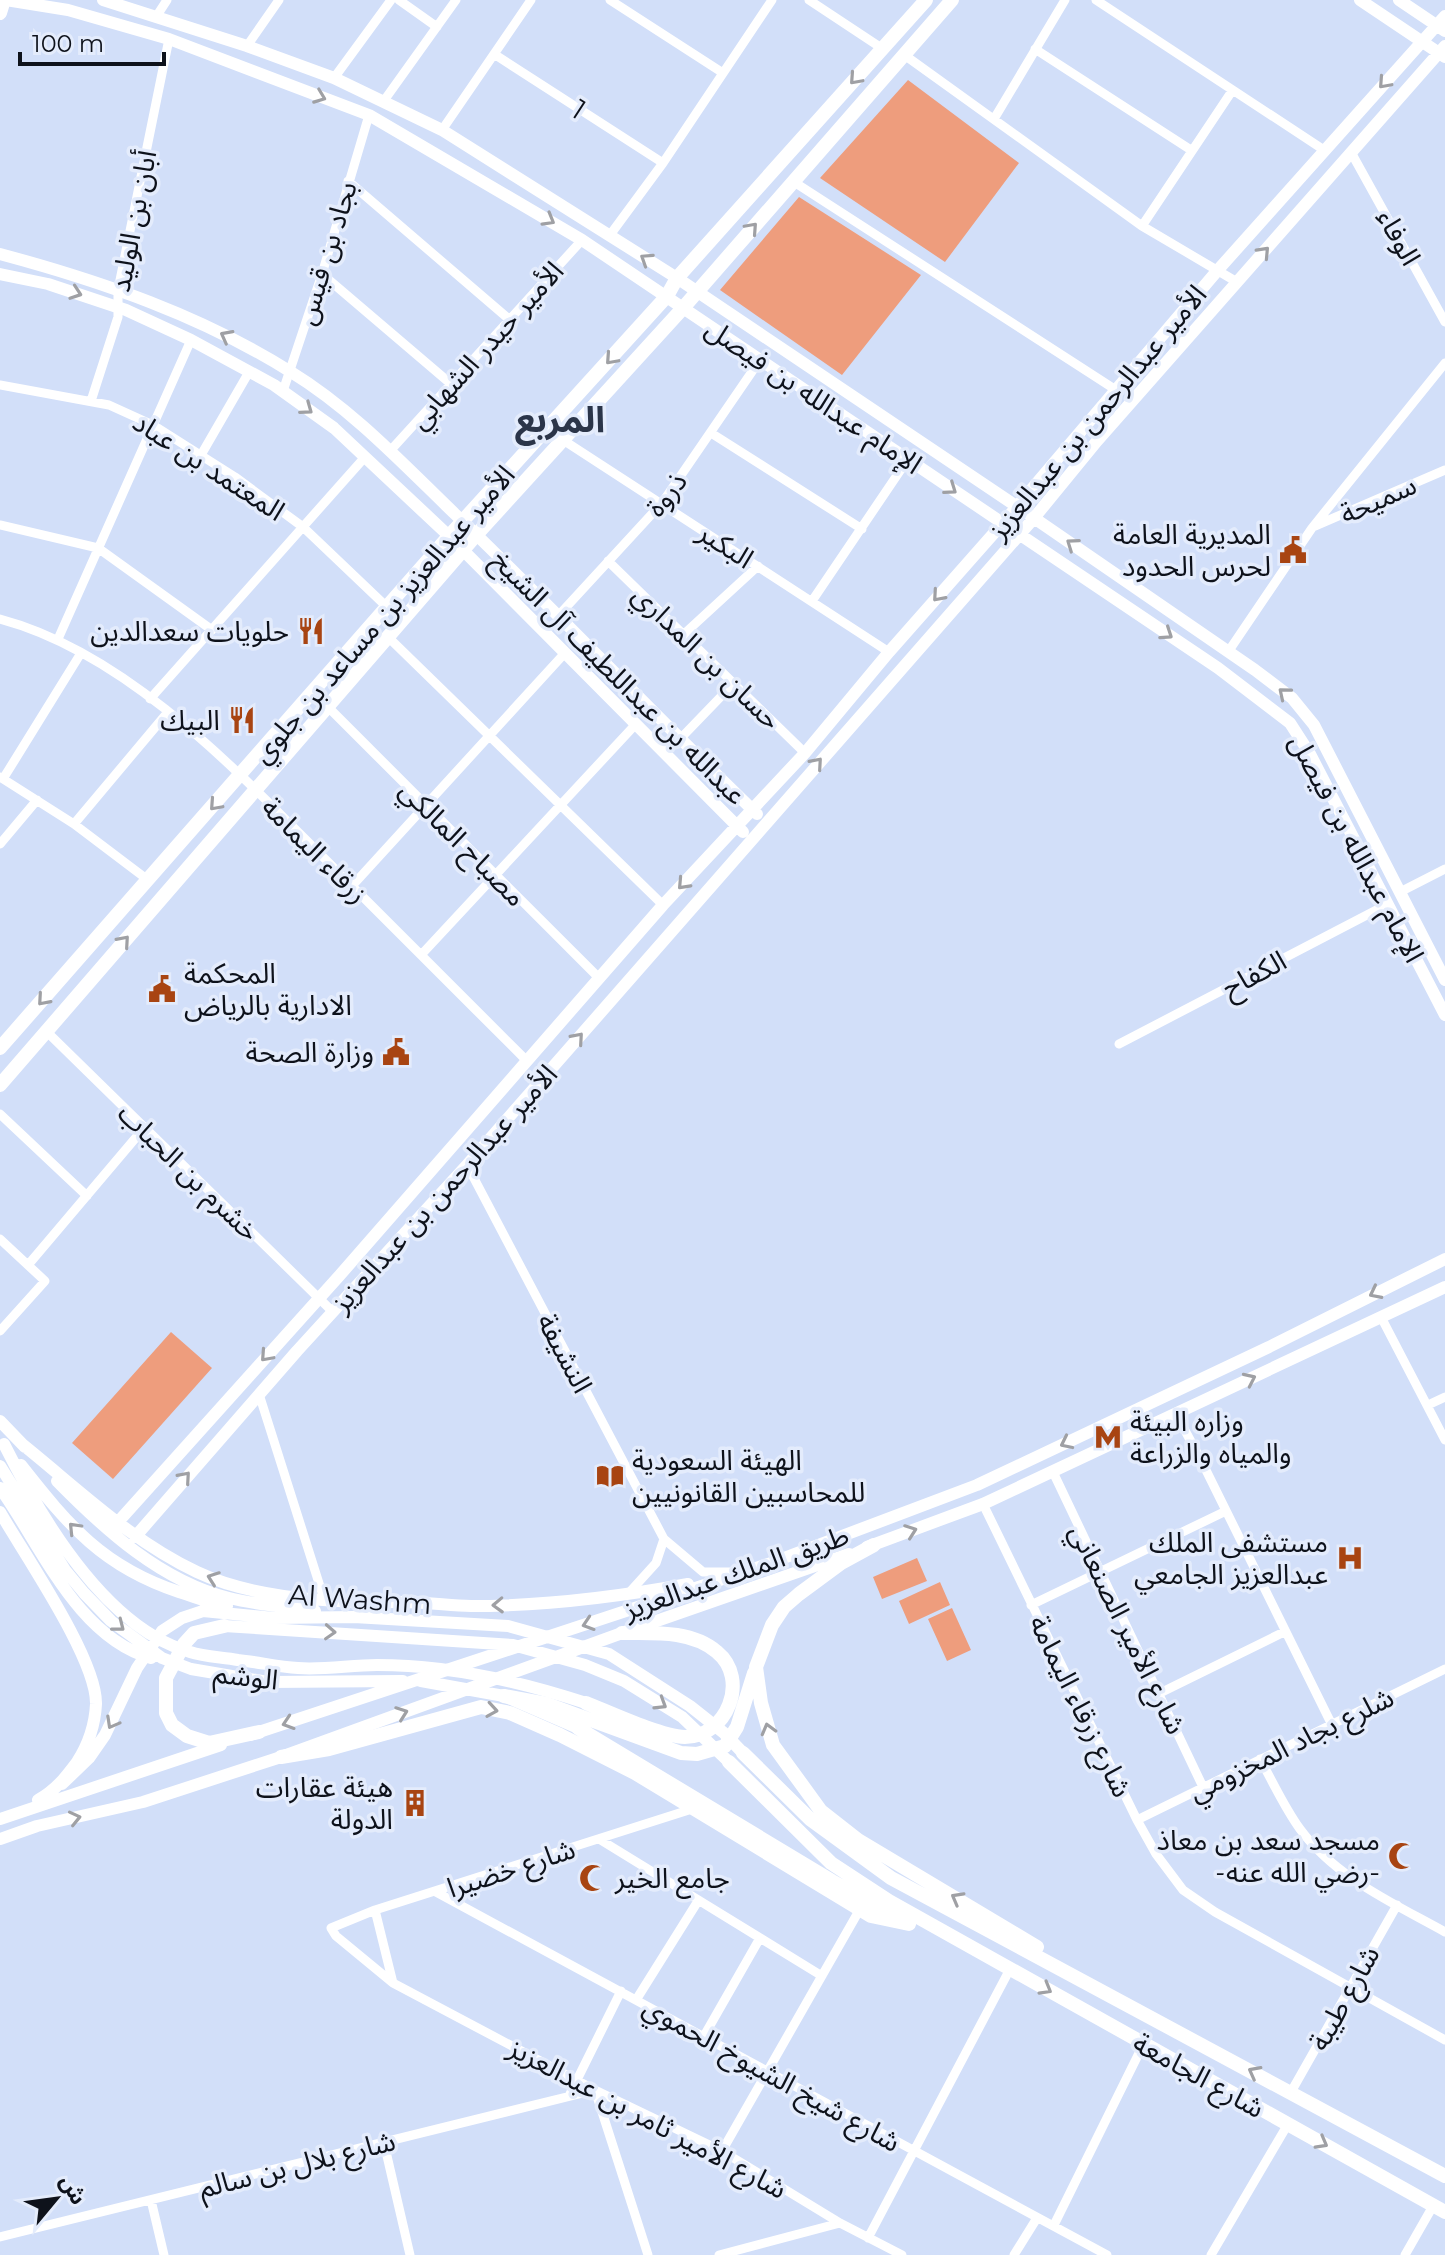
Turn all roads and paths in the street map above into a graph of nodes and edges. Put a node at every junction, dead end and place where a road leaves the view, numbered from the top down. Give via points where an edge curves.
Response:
1 (5, 0) edge
2 (103, 0) edge
3 (167, 0) edge
4 (279, 0) edge
5 (391, 0) edge
6 (399, 0) edge
7 (456, 0) edge
8 (531, 0) edge
9 (610, 0) edge
10 (772, 0) edge
11 (809, 0) edge
12 (926, 0) edge
13 (952, 0) edge
14 (1065, 0) edge
15 (1096, 0) edge
16 (1360, 0) edge
17 (1399, 0) edge
18 (0, 13) edge
19 (156, 17) junction
20 (1442, 24) edge
21 (437, 27) junction
22 (169, 39) junction
23 (1422, 41) junction
24 (247, 46) junction
25 (883, 49) junction
26 (1035, 49) junction
27 (1443, 52) edge
28 (494, 54) junction
29 (903, 54) junction
30 (284, 60) junction
31 (723, 73) junction
32 (334, 78) junction
33 (276, 80) junction
34 (1232, 91) junction
35 (383, 102) junction
36 (369, 115) junction
37 (994, 119) junction
38 (442, 130) junction
39 (1191, 150) junction
40 (1324, 150) junction
41 (1352, 154) junction
42 (663, 163) junction
43 (348, 181) junction
44 (794, 182) junction
45 (1142, 226) junction
46 (610, 235) junction
47 (582, 240) junction
48 (6, 255) edge
49 (1217, 271) junction
50 (322, 274) junction
51 (6, 275) edge
52 (677, 278) junction
53 (1237, 282) junction
54 (118, 290) junction
55 (695, 292) junction
56 (667, 296) junction
57 (117, 307) junction
58 (683, 308) junction
59 (510, 320) junction
60 (1445, 322) edge
61 (191, 340) junction
62 (760, 360) junction
63 (1445, 363) edge
64 (290, 371) junction
65 (249, 372) junction
66 (833, 383) junction
67 (451, 384) junction
68 (0, 385) edge
69 (1116, 390) junction
70 (283, 391) junction
71 (91, 401) junction
72 (824, 402) junction
73 (874, 411) junction
74 (153, 425) junction
75 (864, 430) junction
76 (711, 433) junction
77 (563, 440) junction
78 (390, 451) junction
79 (201, 455) junction
80 (365, 457) junction
81 (908, 459) junction
82 (1445, 470) edge
83 (662, 503) junction
84 (1017, 506) junction
85 (1034, 518) junction
86 (462, 521) junction
87 (1002, 524) junction
88 (0, 525) edge
89 (303, 527) junction
90 (1312, 528) junction
91 (862, 529) junction
92 (477, 534) junction
93 (1019, 535) junction
94 (449, 536) junction
95 (98, 548) junction
96 (463, 552) junction
97 (608, 561) junction
98 (758, 566) junction
99 (812, 601) junction
100 (388, 608) junction
101 (558, 616) junction
102 (0, 619) edge
103 (212, 630) junction
104 (684, 634) junction
105 (388, 637) junction
106 (58, 639) junction
107 (889, 652) junction
108 (1228, 652) junction
109 (81, 653) junction
110 (564, 654) junction
111 (734, 683) junction
112 (150, 699) junction
113 (328, 707) junction
114 (168, 712) junction
115 (635, 725) junction
116 (489, 736) junction
117 (680, 739) junction
118 (805, 753) junction
119 (241, 776) junction
120 (2, 778) edge
121 (256, 790) junction
122 (37, 800) junction
123 (426, 805) junction
124 (560, 805) junction
125 (752, 810) junction
126 (765, 822) junction
127 (74, 824) junction
128 (736, 827) junction
129 (752, 839) junction
130 (0, 844) edge
131 (1445, 869) edge
132 (496, 875) junction
133 (148, 880) junction
134 (352, 886) junction
135 (1400, 892) junction
136 (1388, 904) junction
137 (663, 905) junction
138 (421, 955) junction
139 (599, 978) junction
140 (1445, 980) edge
141 (1445, 1015) edge
142 (46, 1031) junction
143 (1119, 1044) dead end
144 (0, 1048) edge
145 (527, 1061) junction
146 (0, 1085) edge
147 (0, 1114) edge
148 (144, 1128) junction
149 (467, 1165) junction
150 (87, 1196) junction
151 (1, 1243) edge
152 (1445, 1259) edge
153 (28, 1265) junction
154 (1445, 1287) edge
155 (319, 1298) junction
156 (333, 1312) junction
157 (1381, 1317) junction
158 (0, 1331) edge
159 (259, 1394) junction
160 (1445, 1397) edge
161 (222, 1404) junction
162 (1428, 1405) junction
163 (1176, 1414) junction
164 (238, 1418) junction
165 (0, 1421) edge
166 (1445, 1440) edge
167 (2, 1442) edge
168 (22, 1444) junction
169 (0, 1466) edge
170 (1053, 1472) junction
171 (2, 1490) edge
172 (983, 1504) junction
173 (1226, 1511) junction
174 (0, 1512) edge
175 (118, 1522) junction
176 (135, 1537) junction
177 (664, 1539) junction
178 (874, 1545) junction
179 (71, 1566) junction
180 (1099, 1571) junction
181 (742, 1572) junction
182 (627, 1595) junction
183 (324, 1599) junction
184 (1031, 1605) junction
185 (354, 1617) junction
186 (224, 1626) joint
187 (1284, 1632) junction
188 (622, 1633) junction
189 (756, 1667) junction
190 (191, 1669) junction
191 (1445, 1669) edge
192 (1160, 1693) junction
193 (504, 1696) junction
194 (586, 1703) joint
195 (1331, 1723) junction
196 (578, 1728) joint
197 (259, 1732) junction
198 (743, 1753) joint
199 (281, 1757) junction
200 (1260, 1759) junction
201 (729, 1762) joint
202 (62, 1784) junction
203 (1203, 1787) junction
204 (692, 1809) junction
205 (14, 1814) junction
206 (0, 1819) edge
207 (1137, 1820) junction
208 (0, 1839) edge
209 (599, 1839) junction
210 (436, 1892) junction
211 (698, 1901) junction
212 (1397, 1905) junction
213 (860, 1909) junction
214 (375, 1910) junction
215 (909, 1924) junction
216 (331, 1928) joint
217 (1445, 1932) edge
218 (953, 1937) junction
219 (760, 1938) junction
220 (1010, 1969) junction
221 (822, 1976) junction
222 (393, 1983) junction
223 (1350, 1987) junction
224 (621, 1991) junction
225 (1118, 1999) junction
226 (636, 2000) junction
227 (704, 2036) junction
228 (1445, 2040) edge
229 (1143, 2045) junction
230 (767, 2071) junction
231 (576, 2079) junction
232 (595, 2090) junction
233 (1291, 2092) junction
234 (569, 2096) junction
235 (1288, 2124) junction
236 (384, 2143) junction
237 (912, 2150) junction
238 (722, 2151) junction
239 (1445, 2176) edge
240 (151, 2200) junction
241 (1439, 2209) edge
242 (1037, 2218) junction
243 (840, 2223) junction
244 (1054, 2225) junction
245 (0, 2237) edge
246 (868, 2238) junction
247 (164, 2255) edge
248 (410, 2255) edge
249 (648, 2255) edge
250 (719, 2255) edge
251 (902, 2255) edge
252 (1014, 2255) edge
253 (1107, 2255) edge
254 (1211, 2255) edge
255 (1405, 2255) edge

1 - 18 main road
1 - 22 street, الإمام عبدالله بن فيصل via 68,10
2 - 19 street, الإمام عبدالله بن فيصل
3 - 19 street
4 - 24 street
5 - 32 street
6 - 21 street
7 - 21 street
8 - 28 street
9 - 31 street
10 - 31 street
11 - 25 street
12 - 25 main road, الأمير عبدالعزيز بن مساعد بن جلوي
13 - 29 main road
14 - 26 street
15 - 34 street
16 - 23 street
17 - 20 street
19 - 24 street, الإمام عبدالله بن فيصل
20 - 23 street, الأمير عبدالرحمن بن عبدالعزيز
21 - 35 street
22 - 33 street, الإمام عبدالله بن فيصل
22 - 54 street, أبان بن الوليد
23 - 27 street
23 -> 40 street, الأمير عبدالرحمن بن عبدالعزيز
24 - 30 street, الإمام عبدالله بن فيصل
25 -> 52 main road, الأمير عبدالعزيز بن مساعد بن جلوي
26 - 37 street
26 - 39 street
27 - 41 street, الأمير عبدالرحمن بن عبدالعزيز
28 - 38 street
28 - 42 street, 1
29 - 37 street
29 - 44 main road
30 - 32 street, الإمام عبدالله بن فيصل
30 - 33 street
31 - 42 street
32 - 35 street, الإمام عبدالله بن فيصل
33 -> 36 street, الإمام عبدالله بن فيصل
34 - 39 street
34 - 40 street
35 - 38 street, الإمام عبدالله بن فيصل
36 - 43 street, بجاد بن قيس
36 -> 47 street, الإمام عبدالله بن فيصل
37 - 45 street
38 - 46 street, الإمام عبدالله بن فيصل
39 - 45 street
40 - 49 street, الأمير عبدالرحمن بن عبدالعزيز
53 -> 41 street, الأمير عبدالرحمن بن عبدالعزيز
41 - 60 street, الوفاء
42 - 46 street
43 - 50 street, بجاد بن قيس
43 - 59 street
55 -> 44 main road
44 - 69 street
45 - 49 street
52 -> 46 street, الإمام عبدالله بن فيصل
47 - 56 street, الإمام عبدالله بن فيصل
47 - 59 street, الأمير حيدر الشهابي
48 - 51 street
48 - 54 street, عبدالله بن عبداللطيف آل الشيخ
49 - 53 street
49 - 69 street, الأمير عبدالرحمن بن عبدالعزيز
50 - 64 street, بجاد بن قيس
50 - 67 street
51 -> 57 street, عبدالله بن عبداللطيف آل الشيخ
52 - 55 street, الإمام عبدالله بن فيصل
52 - 56 main road, الأمير عبدالعزيز بن مساعد بن جلوي
53 - 85 street, الأمير عبدالرحمن بن عبدالعزيز
54 - 57 street, أبان بن الوليد
64 -> 54 street, عبدالله بن عبداللطيف آل الشيخ via 221,333
55 - 58 main road
55 - 66 street, الإمام عبدالله بن فيصل
56 - 58 street, الإمام عبدالله بن فيصل
56 -> 86 main road, الأمير عبدالعزيز بن مساعد بن جلوي
57 - 61 street, عبدالله بن عبداللطيف آل الشيخ
57 - 71 street, أبان بن الوليد
58 - 62 street, الإمام عبدالله بن فيصل
58 - 77 main road, الأمير عبدالعزيز بن مساعد بن جلوي
59 - 67 street, الأمير حيدر الشهابي
61 - 65 street, عبدالله بن عبداللطيف آل الشيخ
61 - 74 street
62 - 72 street, الإمام عبدالله بن فيصل
62 - 76 street, ذروة
63 - 90 street
64 - 70 street, بجاد بن قيس
64 - 78 street, عبدالله بن عبداللطيف آل الشيخ
65 - 70 street, عبدالله بن عبداللطيف آل الشيخ
65 - 79 street
66 - 72 street via 838,397
66 - 73 street, الإمام عبدالله بن فيصل
67 - 78 street, الأمير حيدر الشهابي
68 - 71 street, المعتمد بن عباد
69 - 84 street, الأمير عبدالرحمن بن عبدالعزيز
70 -> 80 street, عبدالله بن عبداللطيف آل الشيخ
71 - 74 street, المعتمد بن عباد
72 - 75 street, الإمام عبدالله بن فيصل
73 - 75 street via 858,414
73 - 84 street, الإمام عبدالله بن فيصل
74 - 79 street, المعتمد بن عباد
74 - 95 street
75 - 81 street, الإمام عبدالله بن فيصل
76 - 83 street, ذروة
76 - 91 street
77 - 83 street, البكير
77 - 92 main road, الأمير عبدالعزيز بن مساعد بن جلوي
78 - 86 street, عبدالله بن عبداللطيف آل الشيخ
79 - 89 street, المعتمد بن عباد
80 - 89 street
80 - 94 street, عبدالله بن عبداللطيف آل الشيخ
81 -> 87 street, الإمام عبدالله بن فيصل
81 - 91 street
82 - 90 street, سميحة
83 - 97 street, ذروة
83 - 98 street, البكير
84 - 85 street, الإمام عبدالله بن فيصل
84 - 87 street, الأمير عبدالرحمن بن عبدالعزيز
85 - 93 street, الأمير عبدالرحمن بن عبدالعزيز
108 -> 85 street, الإمام عبدالله بن فيصل
86 - 92 street, عبدالله بن عبداللطيف آل الشيخ
86 - 94 main road, الأمير عبدالعزيز بن مساعد بن جلوي
87 - 93 street, الإمام عبدالله بن فيصل
87 -> 107 street, الأمير عبدالرحمن بن عبدالعزيز
88 - 95 street
89 - 100 street, المعتمد بن عباد
89 - 103 street
90 - 108 street
91 - 99 street
92 - 96 main road, الأمير عبدالعزيز بن مساعد بن جلوي
92 - 101 street, عبدالله بن عبداللطيف آل الشيخ
126 -> 93 street, الأمير عبدالرحمن بن عبدالعزيز
93 -> 136 street, الإمام عبدالله بن فيصل via 1218,668 1290,723
94 - 96 street, عبدالله بن عبداللطيف آل الشيخ
94 - 100 main road, الأمير عبدالعزيز بن مساعد بن جلوي
95 - 103 street
95 - 106 street
96 - 105 main road, الأمير عبدالعزيز بن مساعد بن جلوي
96 - 110 street, عبدالله بن عبداللطيف آل الشيخ
97 - 101 street, ذروة
97 - 104 street, حسان بن المداري
98 - 99 street, البكير
98 - 104 street
99 - 107 street, البكير
100 - 119 main road, الأمير عبدالعزيز بن مساعد بن جلوي
101 - 117 street, عبدالله بن عبداللطيف آل الشيخ
102 - 106 street, زرقاء اليمامة
103 - 112 street
104 - 111 street, حسان بن المداري
105 - 113 main road, الأمير عبدالعزيز بن مساعد بن جلوي
105 - 116 street
106 - 109 street, زرقاء اليمامة
107 - 118 street, الأمير عبدالرحمن بن عبدالعزيز
135 -> 108 street, الإمام عبدالله بن فيصل via 1314,725 1292,698
109 - 112 street, زرقاء اليمامة
109 - 120 street
110 - 115 street, عبدالله بن عبداللطيف آل الشيخ
110 - 116 street
111 - 117 street
111 - 118 street, حسان بن المداري
112 - 114 street, زرقاء اليمامة
113 - 121 main road, الأمير عبدالعزيز بن مساعد بن جلوي
113 - 123 street, مصباح المالكي
114 - 119 street, زرقاء اليمامة
114 - 127 street
115 - 124 street
115 - 128 street, عبدالله بن عبداللطيف آل الشيخ
116 - 123 street
116 - 124 street
117 - 125 street, عبدالله بن عبداللطيف آل الشيخ
118 - 125 street, الأمير عبدالرحمن بن عبدالعزيز
119 - 121 street, زرقاء اليمامة
119 -> 133 main road, الأمير عبدالعزيز بن مساعد بن جلوي
120 - 122 street
121 - 134 street, زرقاء اليمامة
142 -> 121 main road, الأمير عبدالعزيز بن مساعد بن جلوي
122 - 127 street
122 - 130 street
123 - 132 street, مصباح المالكي
123 - 134 street
124 - 132 street
124 - 137 street
125 - 126 street, عبدالله بن عبداللطيف آل الشيخ
125 - 128 street, الأمير عبدالرحمن بن عبدالعزيز
126 - 129 street, الأمير عبدالرحمن بن عبدالعزيز
127 - 133 street
128 - 129 street, عبدالله بن عبداللطيف آل الشيخ
128 -> 137 street, الأمير عبدالرحمن بن عبدالعزيز
149 -> 129 street, الأمير عبدالرحمن بن عبدالعزيز
131 - 135 street
132 - 138 street
132 - 139 street, مصباح المالكي
133 -> 144 main road, الأمير عبدالعزيز بن مساعد بن جلوي
134 - 138 street, زرقاء اليمامة
135 - 140 street, الإمام عبدالله بن فيصل
136 - 141 street, الإمام عبدالله بن فيصل
136 - 143 street, الكفاح
137 - 139 street, الأمير عبدالرحمن بن عبدالعزيز
138 - 145 street, زرقاء اليمامة
139 - 145 street, الأمير عبدالرحمن بن عبدالعزيز
142 - 146 main road, الأمير عبدالعزيز بن مساعد بن جلوي
142 - 148 street, خشرم بن الحباب
145 - 155 street, الأمير عبدالرحمن بن عبدالعزيز
147 - 150 street
148 - 150 street
148 - 155 street, خشرم بن الحباب
149 - 156 street, الأمير عبدالرحمن بن عبدالعزيز
149 - 177 street, النشيفة
150 - 153 street
151 - 153 street
152 -> 181 street, طريق الملك عبدالعزيز via 998,1476
153 - 158 street via 45,1281
154 - 157 street, طريق الملك عبدالعزيز
155 - 156 street, خشرم بن الحباب
155 -> 161 street, الأمير عبدالرحمن بن عبدالعزيز
156 - 159 street, الأمير عبدالرحمن بن عبدالعزيز
157 - 162 street
163 -> 157 street, طريق الملك عبدالعزيز
159 - 164 street, الأمير عبدالرحمن بن عبدالعزيز
159 - 183 street
160 - 162 street
161 - 164 street
161 - 175 street, الأمير عبدالرحمن بن عبدالعزيز
162 - 166 street
163 - 170 street, طريق الملك عبدالعزيز
163 - 173 street
176 -> 164 street, الأمير عبدالرحمن بن عبدالعزيز
165 - 168 street
167 - 179 street
185 -> 167 street via 219,1605 138,1577 76,1531
168 - 175 street, Al Washm
168 - 185 street, Al Washm via 91,1515 176,1578 230,1598
169 - 179 street, الوشم
170 - 172 street, طريق الملك عبدالعزيز
170 - 180 street, شارع الأمير الصنعاني
171 - 190 street via 50,1568 96,1623 138,1654
178 -> 172 street, طريق الملك عبدالعزيز
172 - 184 street, شارع زرقاء اليمامة
173 - 180 street
173 - 187 street
174 - 202 street via 80,1648 96,1701 92,1730
175 - 176 street, Al Washm
183 -> 176 street, Al Washm via 246,1590 199,1573
177 - 181 street via 703,1572
177 - 182 street via 656,1563
178 - 188 street, طريق الملك عبدالعزيز
178 - 189 main road via 784,1607
179 -> 190 street, الوشم via 111,1621 162,1658
179 - 194 street via 146,1631 189,1652 299,1668 428,1667
180 - 184 street
180 - 192 street, شارع الأمير الصنعاني
181 - 182 street, Al Washm
181 -> 197 street, طريق الملك عبدالعزيز
182 -> 183 street, Al Washm via 472,1606
184 - 207 street, شارع زرقاء اليمامة
185 - 198 street via 508,1626 609,1654 690,1706
185 -> 202 street via 274,1618 203,1611 182,1618 162,1631 137,1668 105,1735
186 - 197 main road via 194,1633 184,1644 166,1678 166,1713 187,1736 209,1743
186 -> 201 street via 513,1645 624,1681 682,1717
187 - 192 street
187 - 195 street
188 - 194 main road via 668,1634 700,1641 717,1652 732,1679 728,1707 709,1732 683,1737
199 -> 188 street, طريق الملك عبدالعزيز
189 - 193 main road via 737,1727 725,1746 697,1754 655,1745 547,1704
225 -> 189 main road via 904,1870 821,1811 773,1745
190 - 193 street, الوشم via 268,1682 423,1681
191 - 195 street, شلرع بجاد المخزومي
192 - 203 street, شارع الأمير الصنعاني
193 - 196 street, الوشم
195 - 200 street, شلرع بجاد المخزومي
196 - 215 main road
197 - 205 street, طريق الملك عبدالعزيز
198 - 225 main road, شارع الجامعة via 848,1849 948,1910
199 -> 204 main road via 481,1707 510,1713 560,1735
208 -> 199 street, طريق الملك عبدالعزيز via 143,1802
200 - 203 street, شلرع بجاد المخزومي
200 - 212 street via 1300,1829 1326,1858
201 - 218 main road via 831,1863
202 - 205 street
203 - 207 street, شلرع بجاد المخزومي
204 - 209 street, شارع خضيرا
204 - 213 main road
205 - 206 street, طريق الملك عبدالعزيز
207 - 223 street, شارع زرقاء اليمامة via 1183,1890
209 - 210 street, شارع خضيرا
209 - 211 street
210 - 214 street, شارع خضيرا
210 - 224 street, شارع شيخ الشيوخ الحموي
211 - 219 street
211 - 226 street
212 - 217 street
212 - 223 street, شارع طيبة
213 - 215 main road
213 - 221 street
214 - 216 street, شارع خضيرا
214 - 222 street
215 - 218 main road
216 - 222 street, شارع الأمير ثامر بن عبدالعزيز
218 - 220 main road, شارع الجامعة
219 - 221 street
219 - 227 street
220 -> 229 main road, شارع الجامعة
220 - 237 street
221 - 230 street
222 - 231 street, شارع الأمير ثامر بن عبدالعزيز
223 - 228 street, شارع زرقاء اليمامة
223 - 233 street, شارع طيبة
224 - 226 street, شارع شيخ الشيوخ الحموي
224 - 231 street
233 -> 225 main road, شارع الجامعة
226 - 227 street, شارع شيخ الشيوخ الحموي
227 - 230 street, شارع شيخ الشيوخ الحموي
229 - 235 main road, شارع الجامعة
229 - 244 street
230 - 237 street, شارع شيخ الشيوخ الحموي
230 - 238 street
231 - 232 street, شارع الأمير ثامر بن عبدالعزيز
231 - 234 street
232 - 234 street, شارع بلال بن سالم
232 - 238 street, شارع الأمير ثامر بن عبدالعزيز
232 - 249 street
233 - 239 main road, شارع الجامعة
234 - 236 street, شارع بلال بن سالم
235 -> 241 main road, شارع الجامعة
235 - 254 street
236 - 240 street, شارع بلال بن سالم
236 - 248 street
237 - 242 street, شارع شيخ الشيوخ الحموي
237 - 246 street
238 - 243 street, شارع الأمير ثامر بن عبدالعزيز
240 - 245 street, شارع بلال بن سالم
240 - 247 street
241 - 255 street
242 - 244 street, شارع شيخ الشيوخ الحموي
242 - 252 street
243 - 246 street, شارع الأمير ثامر بن عبدالعزيز
243 - 250 street
244 - 253 street, شارع شيخ الشيوخ الحموي
246 - 251 street, شارع الأمير ثامر بن عبدالعزيز

